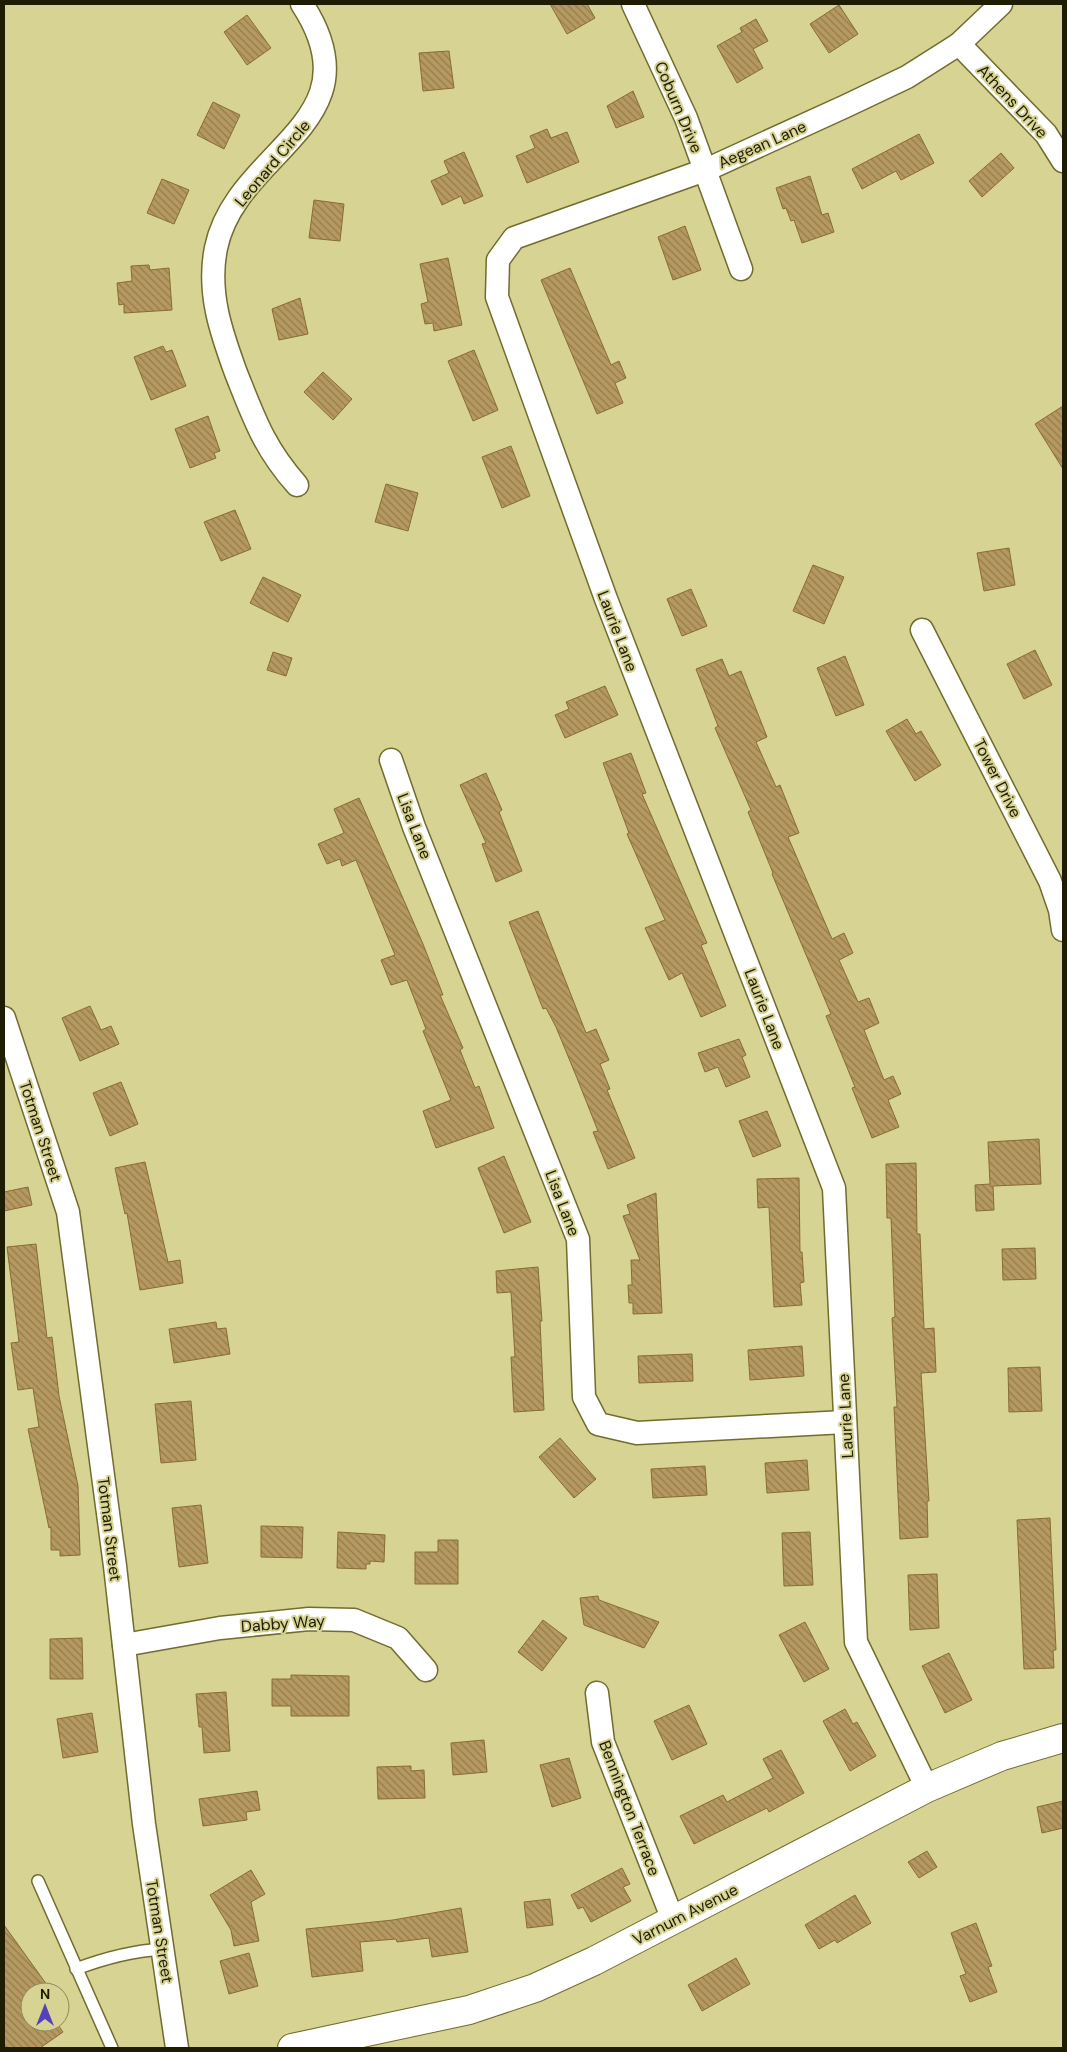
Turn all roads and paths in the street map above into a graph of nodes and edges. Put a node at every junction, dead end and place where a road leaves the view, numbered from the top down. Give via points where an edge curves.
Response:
1 (302, 4) edge
2 (633, 4) edge
3 (1001, 4) edge
4 (960, 44) junction
5 (1063, 161) edge
6 (705, 169) junction
7 (505, 251) joint
8 (741, 269) dead end
9 (297, 485) dead end
10 (922, 630) dead end
11 (391, 760) dead end
12 (1063, 930) edge
13 (4, 1018) edge
14 (846, 1422) junction
15 (124, 1646) junction
16 (426, 1670) dead end
17 (597, 1693) dead end
18 (1063, 1738) edge
19 (927, 1788) junction
20 (38, 1881) dead end
21 (673, 1920) junction
22 (162, 1949) junction
23 (76, 1968) junction
24 (112, 2048) edge
25 (177, 2048) edge
26 (292, 2048) edge

1 - 9 street, Leonard Circle via 317,31 325,59 318,101 302,127 256,176 231,210 216,247 213,276 221,333 257,428 271,454
2 - 6 street, Coburn Drive via 686,118
3 - 4 street, Aegean Lane
4 - 5 street, Athens Drive via 1046,134
4 - 6 street, Aegean Lane via 898,81
6 - 7 street, Aegean Lane via 514,238
6 - 8 street, Coburn Drive
7 - 14 street, Laurie Lane via 498,260 497,296 606,599 834,1188
10 - 12 street, Tower Drive via 1050,881
11 - 14 street, Lisa Lane via 414,827 578,1239 584,1397 598,1424 637,1433
13 - 15 street, Totman Street via 68,1212
14 - 19 street, Laurie Lane via 856,1642
15 - 16 street, Dabby Way via 220,1628 309,1619 354,1620 398,1638
15 - 22 street, Totman Street
17 - 21 street, Bennington Terrace via 603,1742
18 - 19 main road, Varnum Avenue via 1002,1756
19 - 21 main road, Varnum Avenue
20 - 23 lane
21 - 26 main road, Varnum Avenue via 535,1988 469,2010
22 - 23 lane via 104,1958
22 - 25 street, Totman Street
23 - 24 lane

